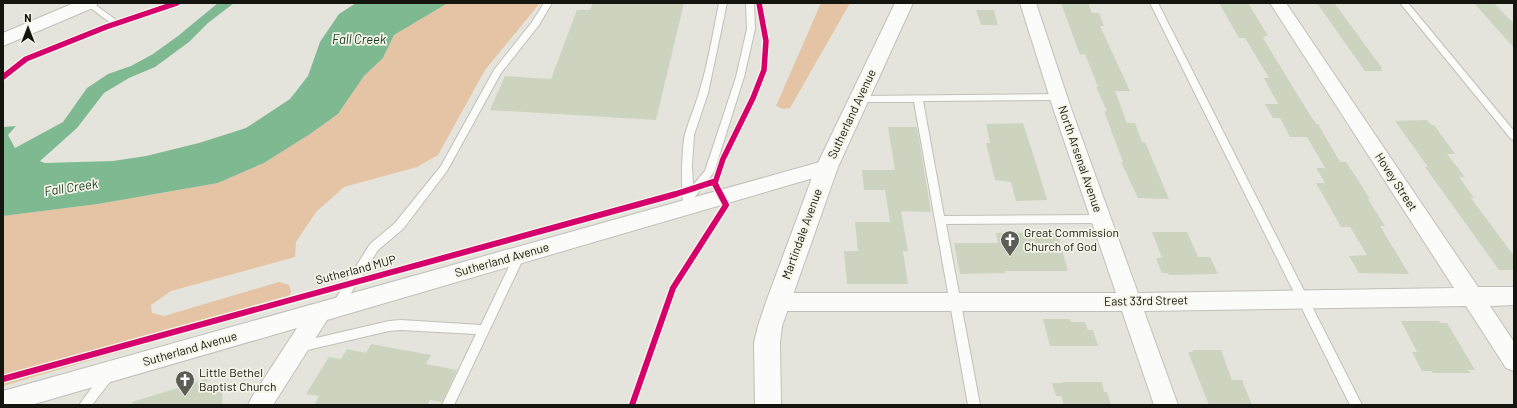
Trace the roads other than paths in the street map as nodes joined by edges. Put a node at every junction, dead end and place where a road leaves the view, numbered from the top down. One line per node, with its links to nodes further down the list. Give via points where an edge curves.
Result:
1 (89, 3): 10 (lane); 11 (main road)
2 (548, 3): 27 (lane, via 536,23 497,72 444,168 399,226 374,247)
3 (723, 3): 17 (lane, via 704,93 689,136 686,165)
4 (750, 3): 17 (lane, via 750,29 740,77 709,172)
5 (904, 3): 13 (main road, Sutherland Avenue)
6 (1028, 3): 12 (street, North Arsenal Avenue)
7 (1154, 3): 23 (lane)
8 (1278, 3): 21 (street, Hovey Street)
9 (1404, 3): 15 (lane)
10 (116, 23)
11 (3, 40)
12 (1059, 97): 14 (lane); 19 (street, North Arsenal Avenue)
13 (859, 99): 14 (lane); 16 (main road, Sutherland Avenue)
14 (918, 100): 18 (lane)
15 (1514, 137)
16 (827, 167): 17 (street, Sutherland Avenue); 24 (main road, Martindale Avenue)
17 (689, 203): 20 (street, Sutherland Avenue)
18 (940, 220): 19 (lane); 25 (lane)
19 (1102, 220): 26 (street, North Arsenal Avenue)
20 (520, 255): 27 (street, Sutherland Avenue); 28 (lane)
21 (1472, 296): 22 (street, East 33rd Street); 23 (street, East 33rd Street); 30 (street, Hovey Street)
22 (1514, 296)
23 (1303, 299): 26 (street, East 33rd Street); 39 (lane)
24 (778, 302): 25 (street, East 33rd Street); 36 (main road, Martindale Avenue, via 767,343)
25 (955, 302): 26 (street, East 33rd Street); 37 (lane)
26 (1131, 302): 38 (street, North Arsenal Avenue)
27 (328, 310): 29 (street); 31 (street, Sutherland Avenue)
28 (484, 330): 29 (lane, via 389,326); 35 (lane)
29 (297, 347): 34 (street)
30 (1514, 361)
31 (112, 371): 32 (street, Sutherland Avenue); 33 (lane)
32 (3, 402)
33 (85, 405)
34 (260, 405)
35 (448, 405)
36 (768, 405)
37 (974, 405)
38 (1166, 405)
39 (1356, 405)

